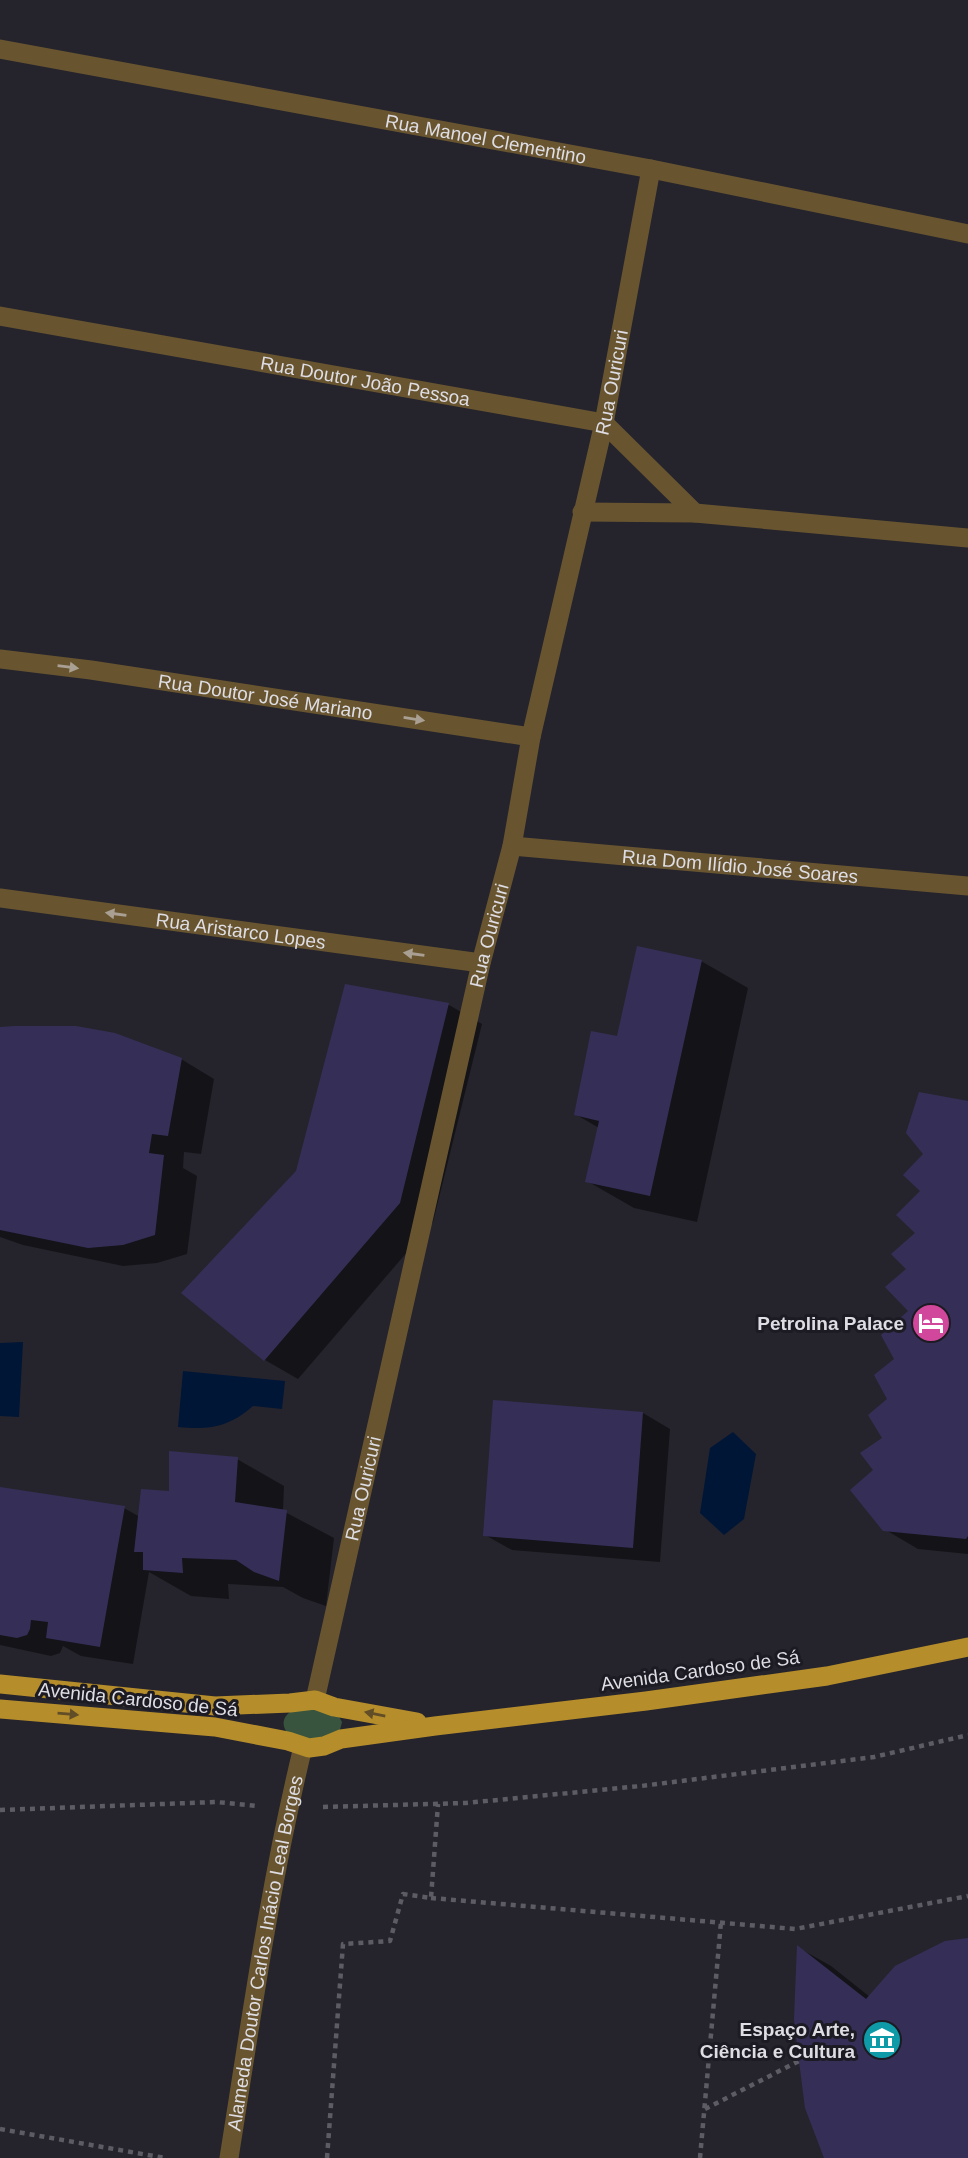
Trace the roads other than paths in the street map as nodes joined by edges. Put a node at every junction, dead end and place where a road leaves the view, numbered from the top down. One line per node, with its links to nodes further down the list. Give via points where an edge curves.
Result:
1 (0, 49): 2 (street, Rua Manoel Clementino)
2 (651, 169): 3 (street, Rua Manoel Clementino); 5 (street, Rua Ouricuri)
3 (968, 234)
4 (0, 316): 5 (street, Rua Doutor João Pessoa)
5 (604, 423): 6 (street, Rua Ouricuri); 7 (street)
6 (582, 512): 7 (street); 10 (street, Rua Ouricuri)
7 (695, 513): 8 (street)
8 (968, 538)
9 (0, 659): 10 (street, Rua Doutor José Mariano, one-way to 10)
10 (531, 737): 11 (street, Rua Ouricuri)
11 (512, 846): 12 (street, Rua Dom Ilídio José Soares); 14 (street, Rua Ouricuri)
12 (968, 886)
13 (0, 898): 14 (street, Rua Aristarco Lopes, one-way to 13)
14 (481, 964): 17 (street, Rua Ouricuri)
15 (968, 1647): 21 (highway, Avenida Cardoso de Sá, via 827,1676)
16 (0, 1684): 18 (highway, Avenida Cardoso de Sá, via 215,1706)
17 (315, 1700): 18 (highway, Avenida Cardoso de Sá); 19 (highway, Avenida Cardoso de Sá)
18 (290, 1703): 23 (highway, via 281,1709 276,1722 278,1730)
19 (334, 1707): 21 (highway, Avenida Cardoso de Sá, one-way to 19); 22 (highway, via 346,1724)
20 (0, 1709): 23 (highway, Avenida Cardoso de Sá, one-way to 23, via 215,1727)
21 (435, 1726): 22 (highway, Avenida Cardoso de Sá)
22 (341, 1739): 23 (highway, Avenida Cardoso de Sá, via 324,1746)
23 (296, 1744): 24 (street, Alameda Doutor Carlos Inácio Leal Borges)
24 (229, 2158)

